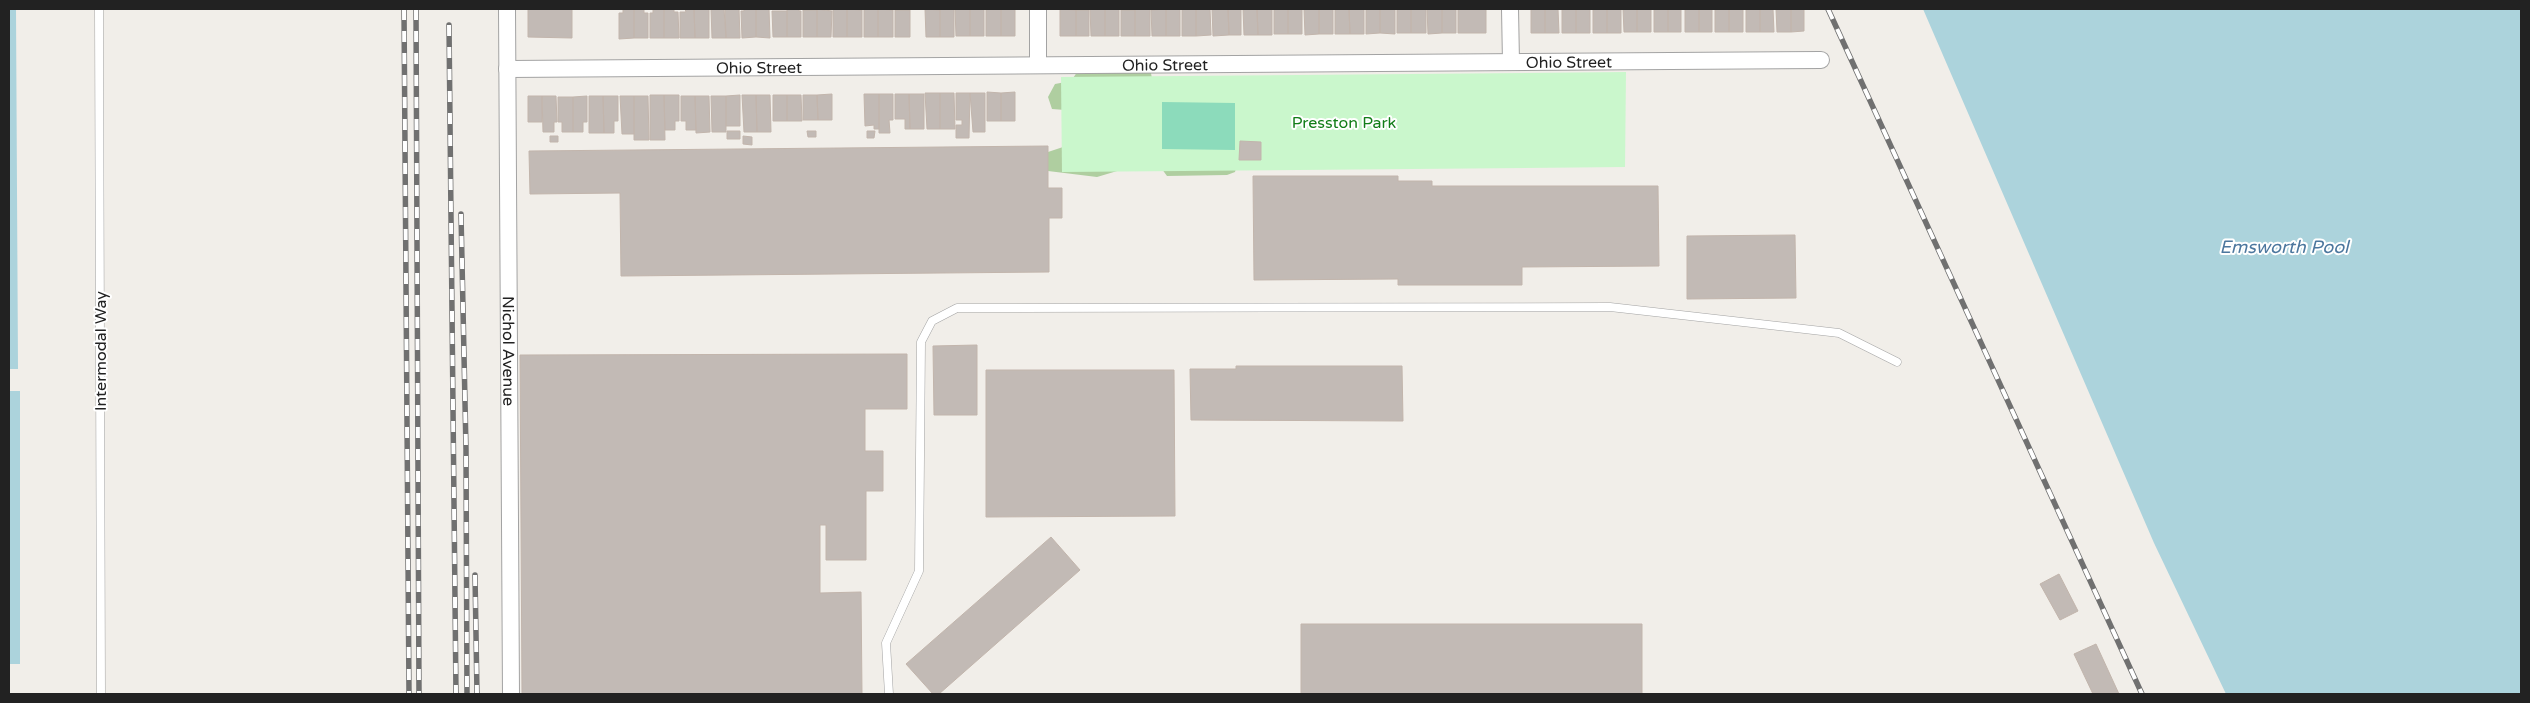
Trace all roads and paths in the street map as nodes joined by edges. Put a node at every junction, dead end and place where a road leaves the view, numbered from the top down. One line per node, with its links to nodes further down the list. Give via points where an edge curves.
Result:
1 (99, 9): 10 (lane, Intermodal Way)
2 (506, 9): 8 (street, Nichol Avenue)
3 (1038, 9): 7 (street)
4 (1510, 9): 6 (street)
5 (1822, 60): 6 (street, Ohio Street)
6 (1511, 62): 7 (street, Ohio Street)
7 (1038, 65): 8 (street, Ohio Street)
8 (507, 69): 11 (street, Nichol Avenue)
9 (1896, 362): 12 (lane, via 1839,333 1610,307 957,308 932,321 921,342 919,571 886,643)
10 (101, 694)
11 (511, 694)
12 (889, 694)

